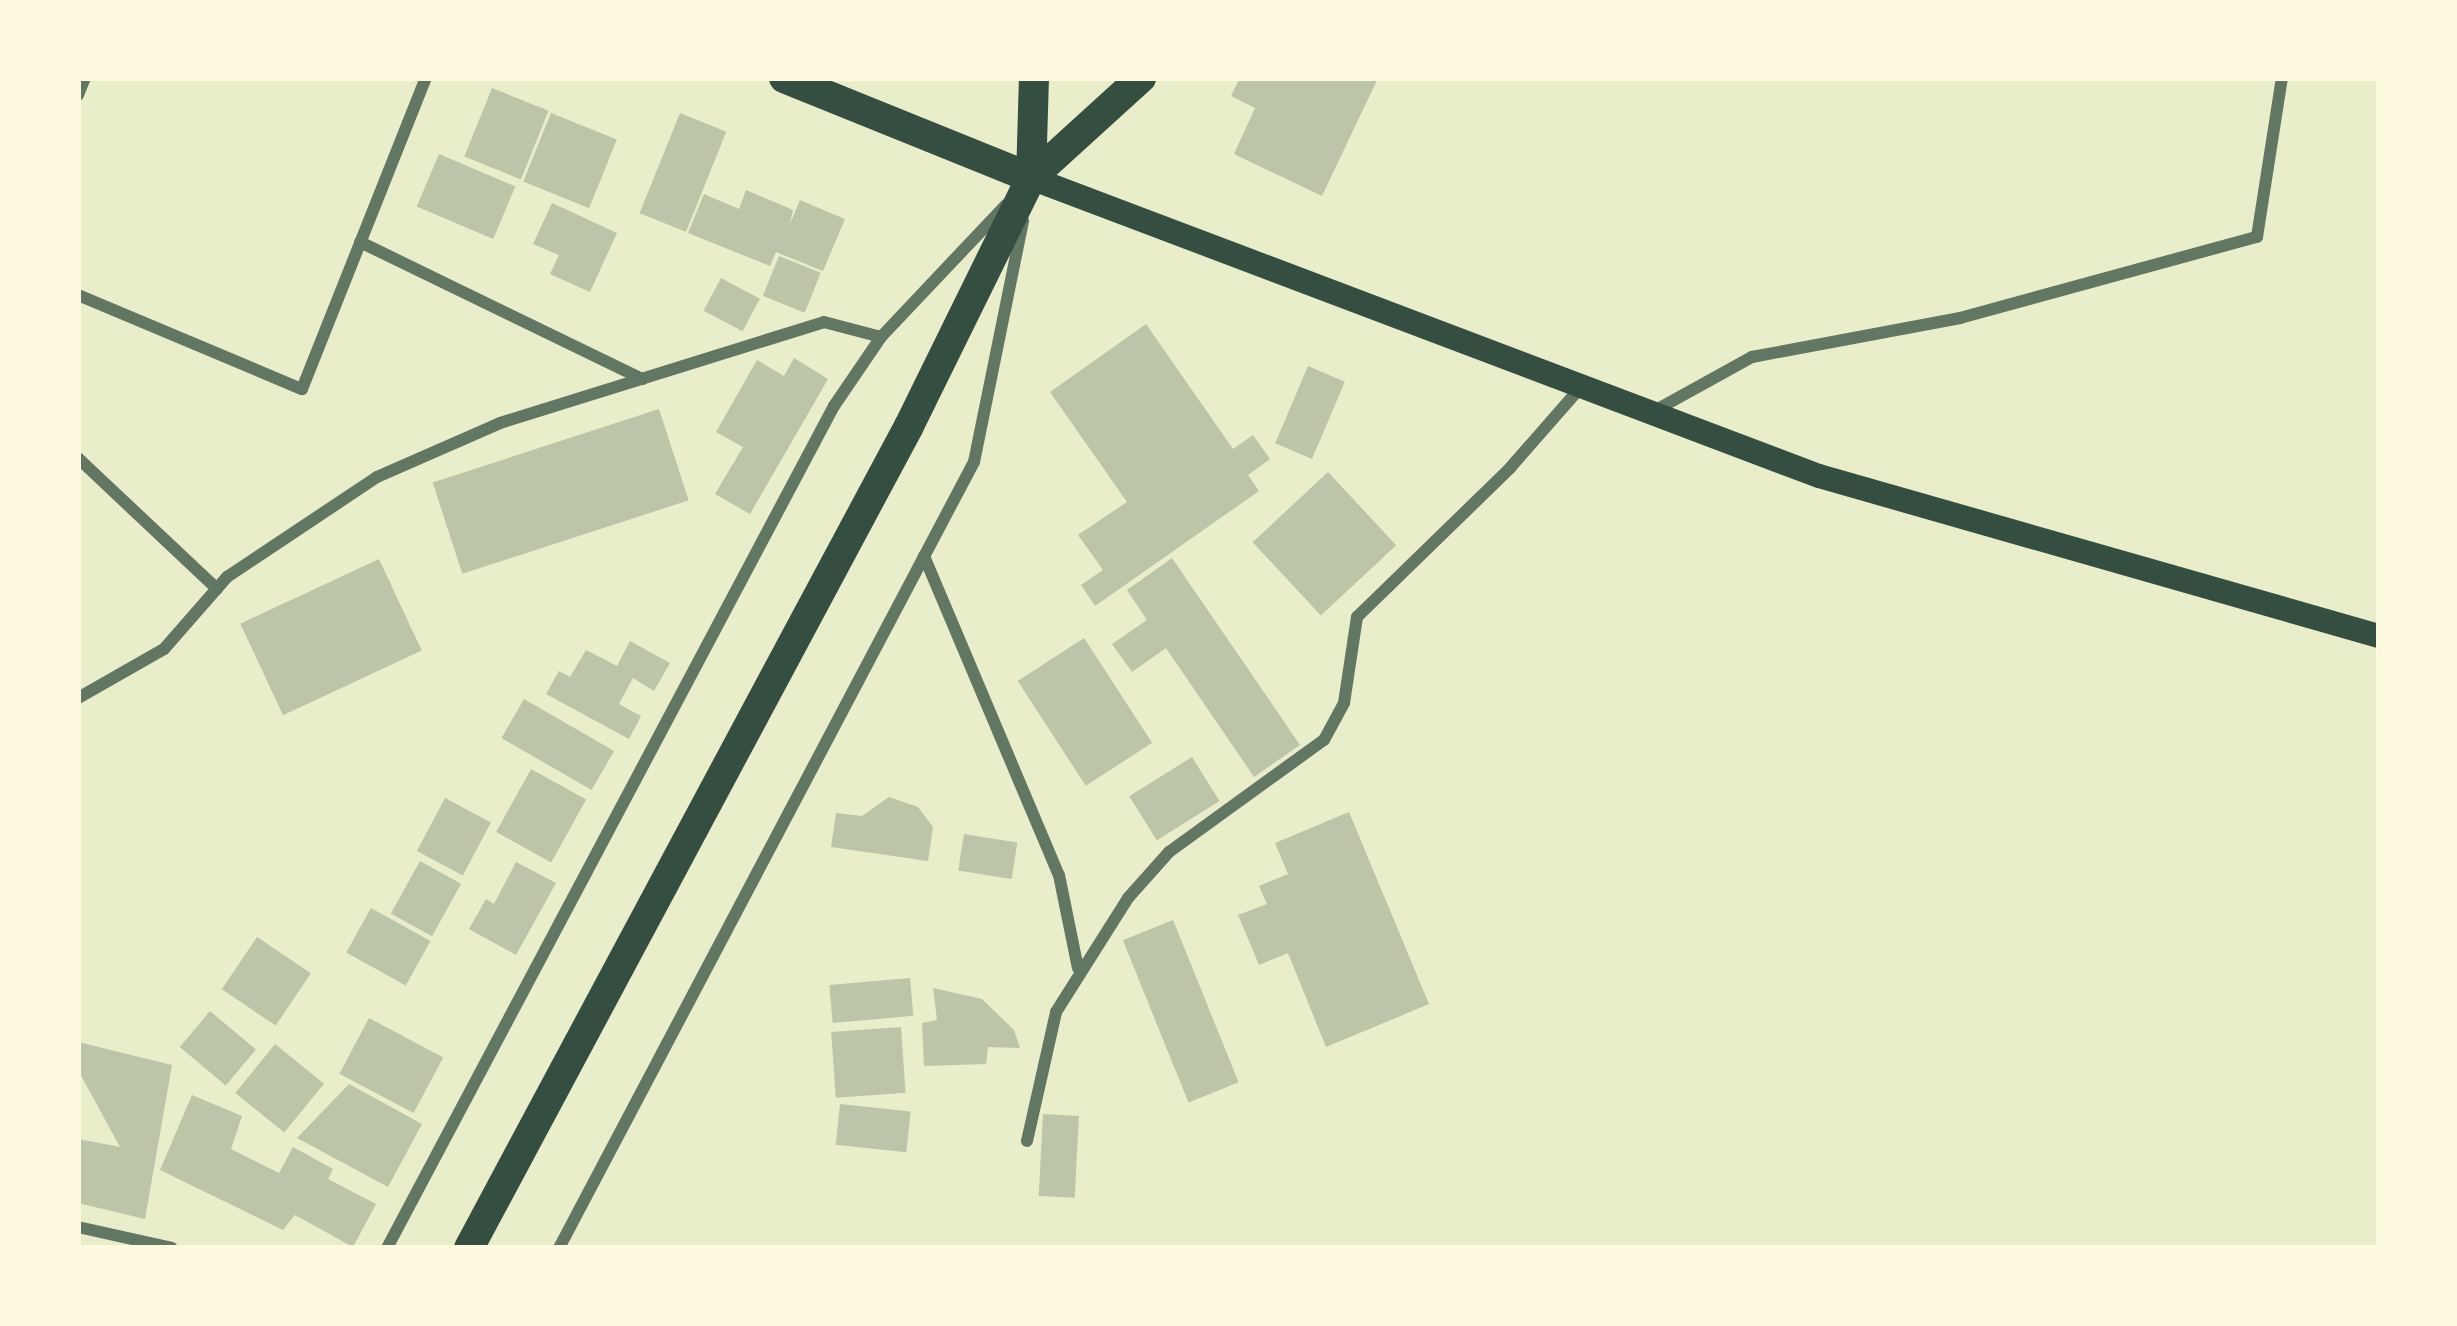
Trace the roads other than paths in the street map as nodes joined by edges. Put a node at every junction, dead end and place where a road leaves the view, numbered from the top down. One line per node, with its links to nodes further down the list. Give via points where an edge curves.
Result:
1 (85, 78): 7 (street)
2 (426, 78): 9 (street)
3 (784, 78): 8 (main road)
4 (1034, 78): 8 (main road)
5 (1141, 78): 8 (main road)
6 (2282, 78): 14 (street, via 2257,237 1960,318 1752,357)
7 (78, 95)
8 (1031, 178): 11 (street); 13 (main road); 16 (street, via 974,462); 25 (main road, via 909,426)
9 (360, 242): 10 (street, via 302,389); 12 (street)
10 (78, 295)
11 (881, 338): 12 (street, via 824,322); 24 (street, via 834,406)
12 (642, 379): 17 (street, via 500,423 377,477)
13 (1582, 386): 14 (main road); 20 (street, via 1357,617 1344,703 1324,740 1169,852)
14 (1652, 412): 18 (main road, via 1819,476)
15 (78, 458): 17 (street)
16 (925, 556): 20 (street, via 1059,875); 26 (street)
17 (217, 589): 19 (street, via 164,649)
18 (2379, 636)
19 (78, 698)
20 (1078, 968): 21 (street, via 1056,1012)
21 (1027, 1141)
22 (78, 1227): 23 (street)
23 (172, 1248)
24 (387, 1248)
25 (469, 1248)
26 (559, 1248)

